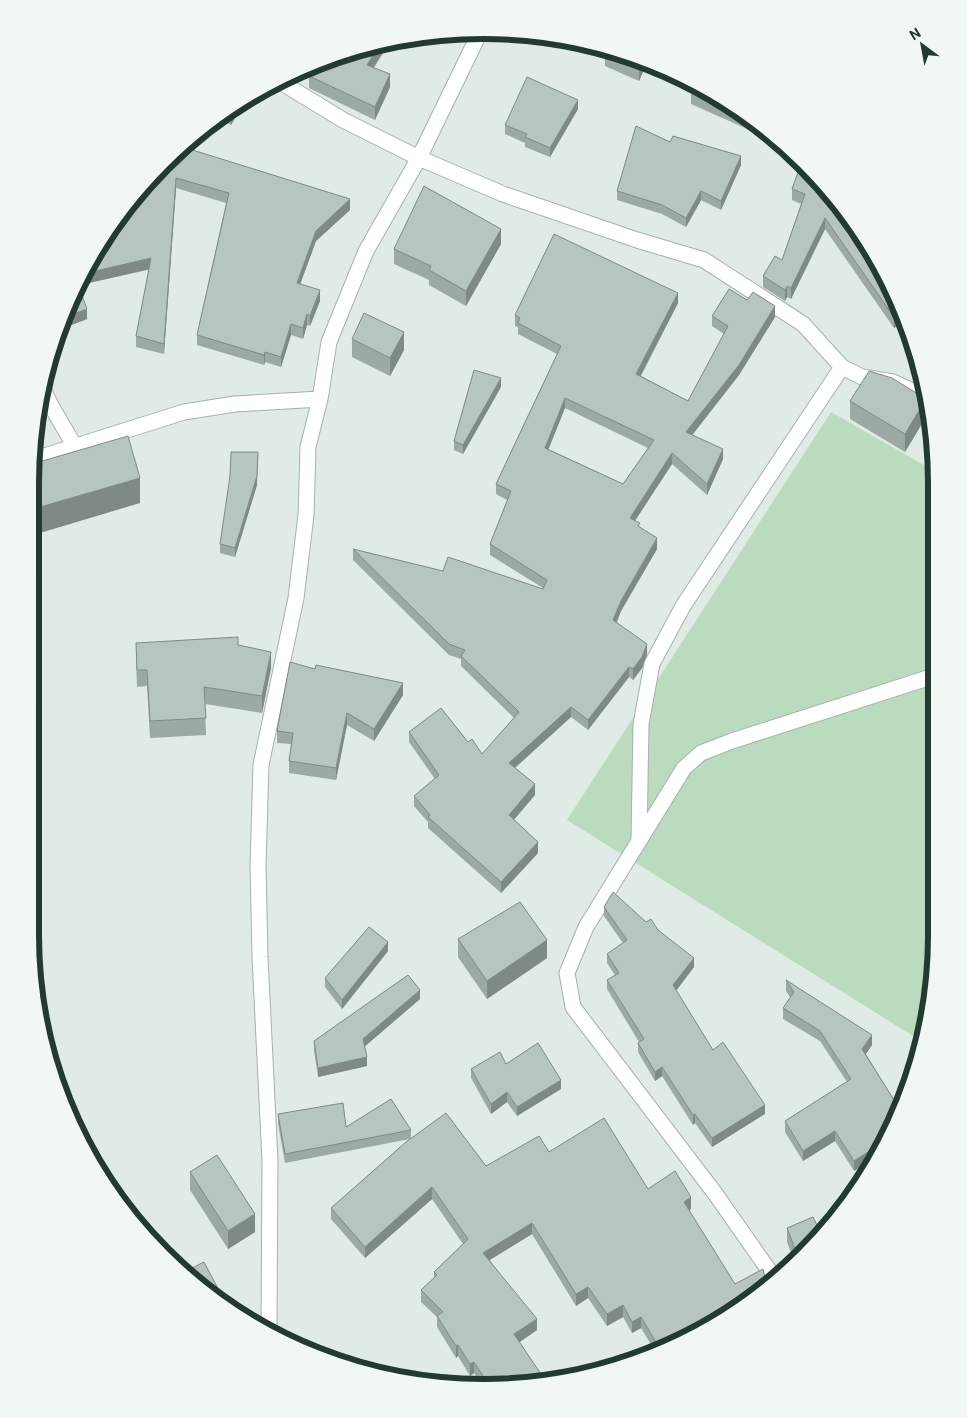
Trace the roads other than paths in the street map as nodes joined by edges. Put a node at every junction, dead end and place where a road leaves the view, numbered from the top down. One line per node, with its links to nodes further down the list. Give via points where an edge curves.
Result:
1 (476, 39): 3 (street)
2 (286, 85): 3 (street, via 343,120)
3 (419, 158): 4 (street, via 521,200 704,260 803,324); 7 (street, via 362,260 329,342)
4 (842, 367): 5 (street, via 862,377 893,382); 11 (street, via 683,606 652,664 641,724)
5 (919, 394)
6 (47, 398): 8 (street)
7 (320, 399): 8 (street, via 235,404 184,412); 13 (street, via 308,447 306,515 296,598 261,765 258,883 270,1161)
8 (75, 448): 9 (street)
9 (40, 458)
10 (928, 678): 11 (street, via 701,753 684,768)
11 (638, 841): 12 (street, via 586,927 567,974 573,1007 714,1192)
12 (770, 1274)
13 (269, 1324)

